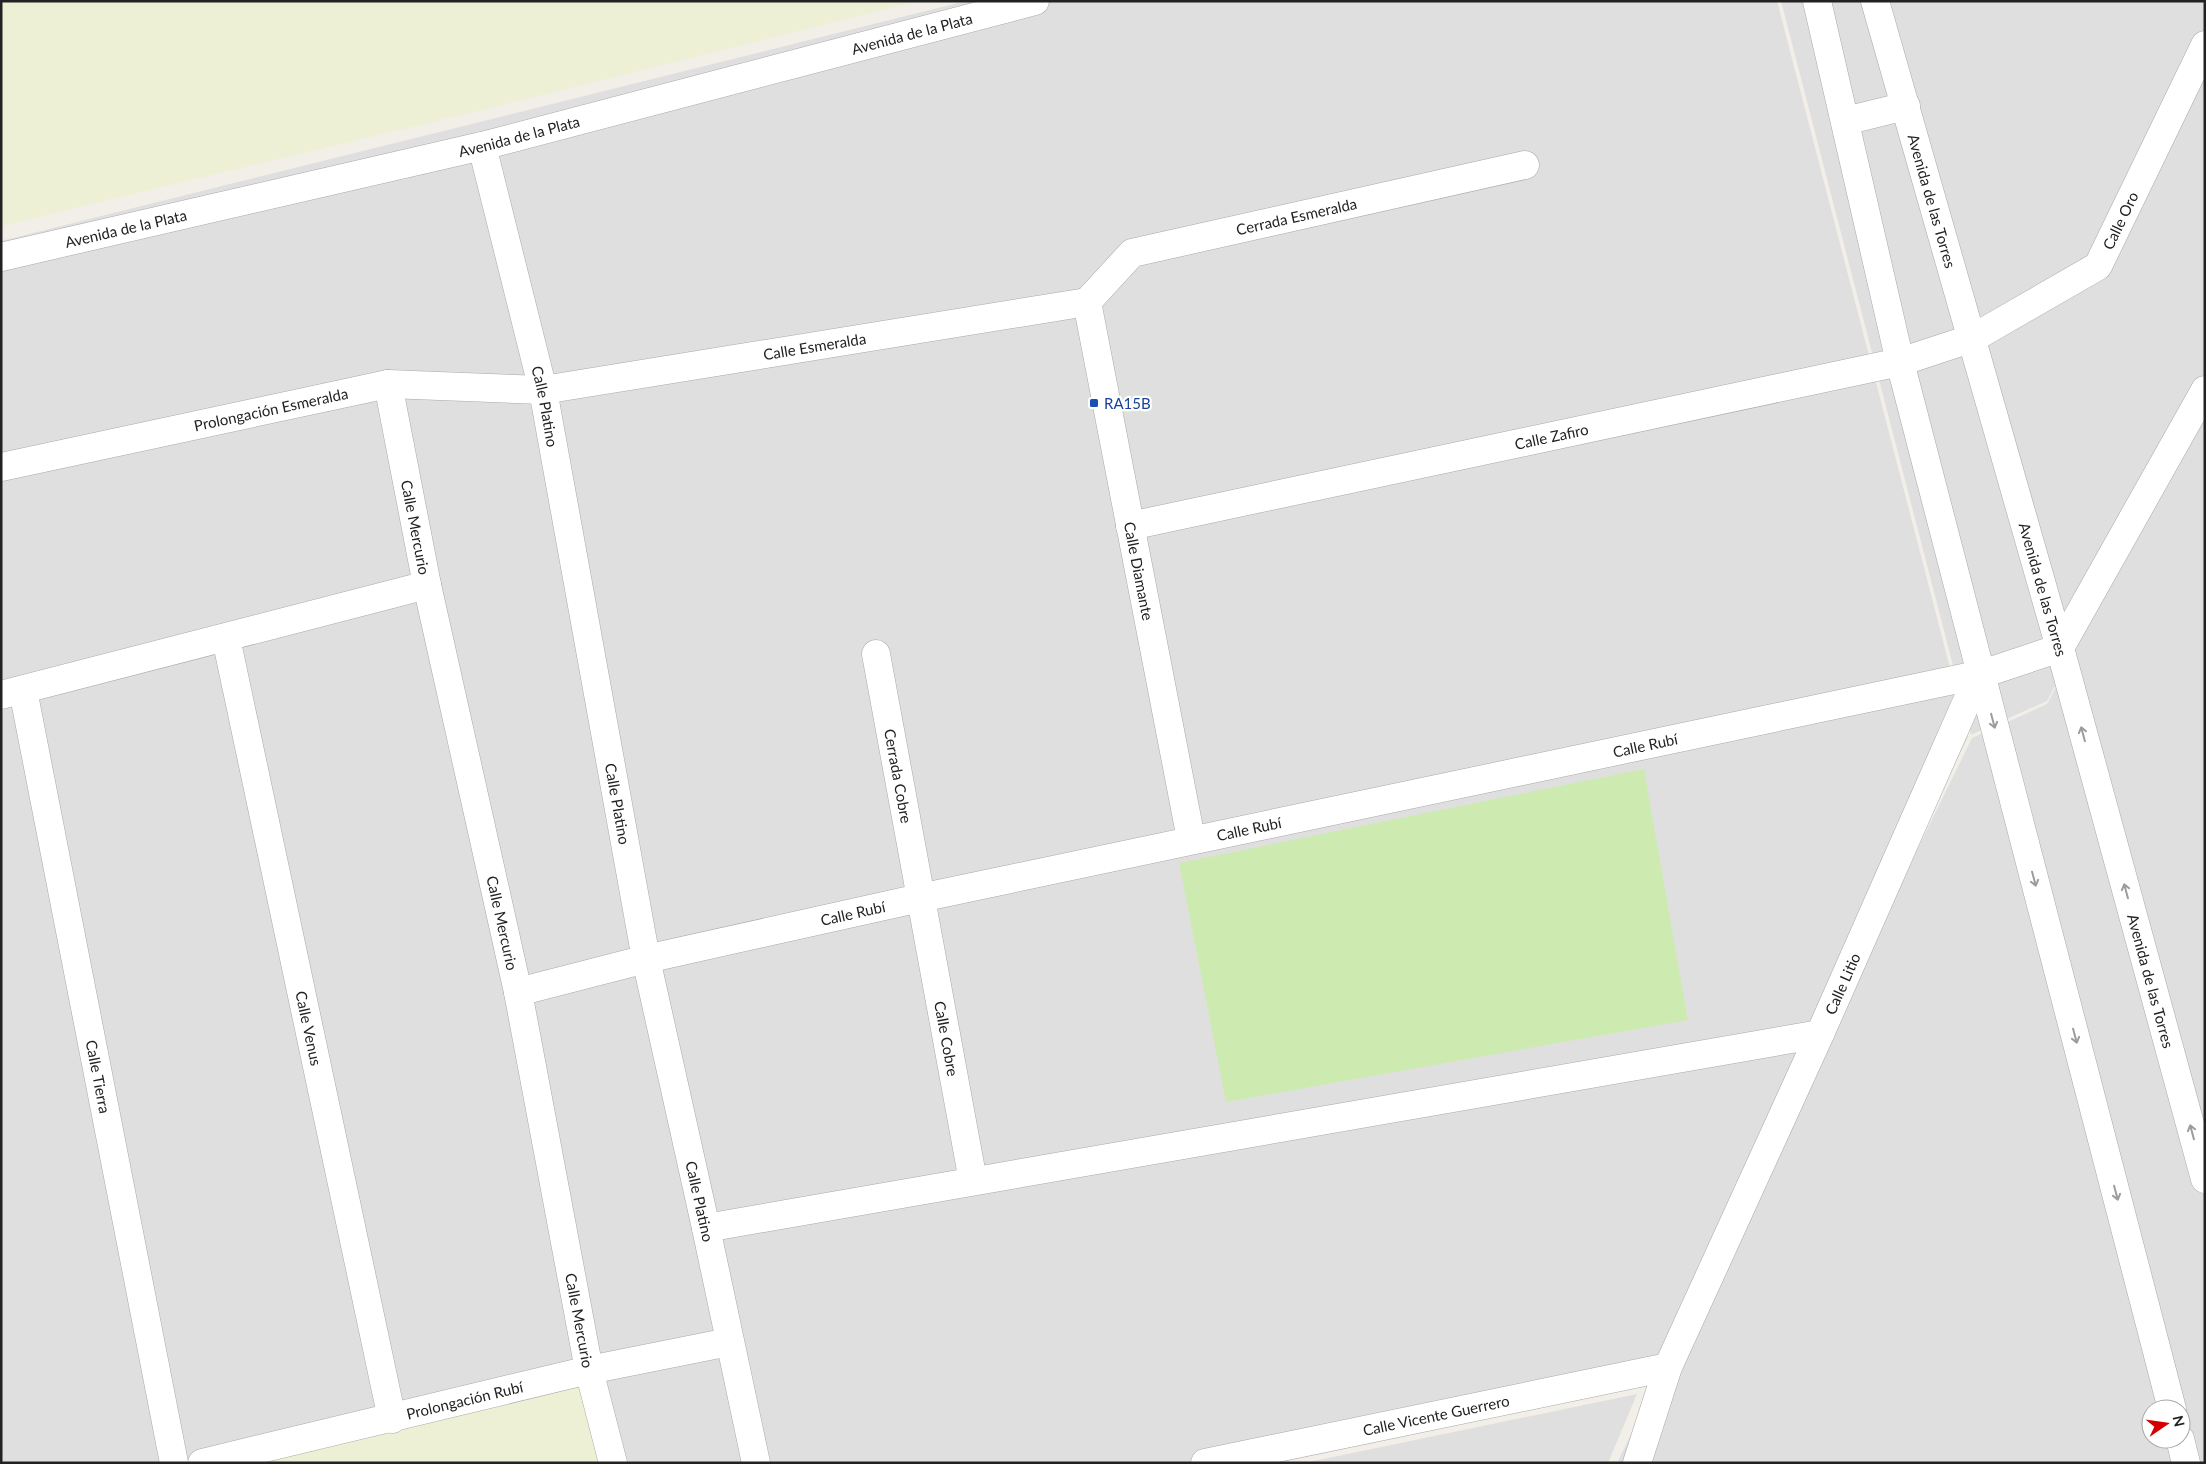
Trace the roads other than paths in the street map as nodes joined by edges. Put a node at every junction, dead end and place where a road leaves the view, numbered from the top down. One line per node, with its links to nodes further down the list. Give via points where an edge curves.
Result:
1 (1034, 1): 7 (street, Avenida de la Plata)
2 (1817, 1): 6 (street)
3 (1875, 1): 5 (street, Avenida de las Torres)
4 (2205, 45): 11 (street, Calle Oro, via 2098,266)
5 (1906, 106): 6 (street); 11 (street, Avenida de las Torres)
6 (1845, 121): 12 (street)
7 (482, 146): 9 (street, Avenida de la Plata); 14 (street, Calle Platino)
8 (1525, 165): 10 (street, Cerrada Esmeralda, via 1132,253)
9 (1, 257)
10 (1087, 302): 14 (street, Calle Esmeralda); 17 (street, Calle Diamante)
11 (1973, 338): 12 (street, Calle Zafiro); 20 (street, Avenida de las Torres)
12 (1900, 362): 17 (street, Calle Zafiro); 22 (street)
13 (388, 384): 14 (street, Prolongación Esmeralda); 16 (street, Prolongación Esmeralda); 18 (street, Calle Mercurio)
14 (543, 390): 26 (street, Calle Platino)
15 (2205, 390): 20 (street)
16 (1, 467)
17 (1130, 526): 24 (street, Calle Diamante)
18 (427, 585): 19 (street); 27 (street, Calle Mercurio)
19 (226, 638): 23 (street); 36 (street, Calle Venus)
20 (2060, 648): 22 (street); 29 (street, Avenida de las Torres, one-way to 20)
21 (876, 654): 25 (street, Cerrada Cobre)
22 (1982, 674): 24 (street, Calle Rubí); 28 (street, Calle Litio, via 1967,701); 35 (street, one-way to 35)
23 (12, 693): 38 (street, Calle Tierra)
24 (1191, 839): 25 (street, Calle Rubí)
25 (920, 898): 26 (street, Calle Rubí); 30 (street, Calle Cobre)
26 (646, 959): 27 (street, Calle Rubí); 31 (street, Calle Platino)
27 (518, 992): 34 (street, Calle Mercurio)
28 (1820, 1034): 30 (street); 33 (street, Calle Litio)
29 (2205, 1180)
30 (973, 1181): 31 (street)
31 (706, 1228): 32 (street, Calle Platino)
32 (729, 1342): 34 (street, Prolongación Rubí); 41 (street, Calle Platino)
33 (1668, 1367): 42 (street, Calle Vicente Guerrero); 43 (street, Calle Litio)
34 (589, 1370): 36 (street, Prolongación Rubí); 40 (street, Calle Mercurio)
35 (2169, 1399)
36 (392, 1419): 39 (street, Prolongación Rubí)
37 (2182, 1449): 44 (street)
38 (174, 1463)
39 (202, 1463)
40 (613, 1463)
41 (756, 1463)
42 (1205, 1463)
43 (1637, 1463)
44 (2186, 1463)

